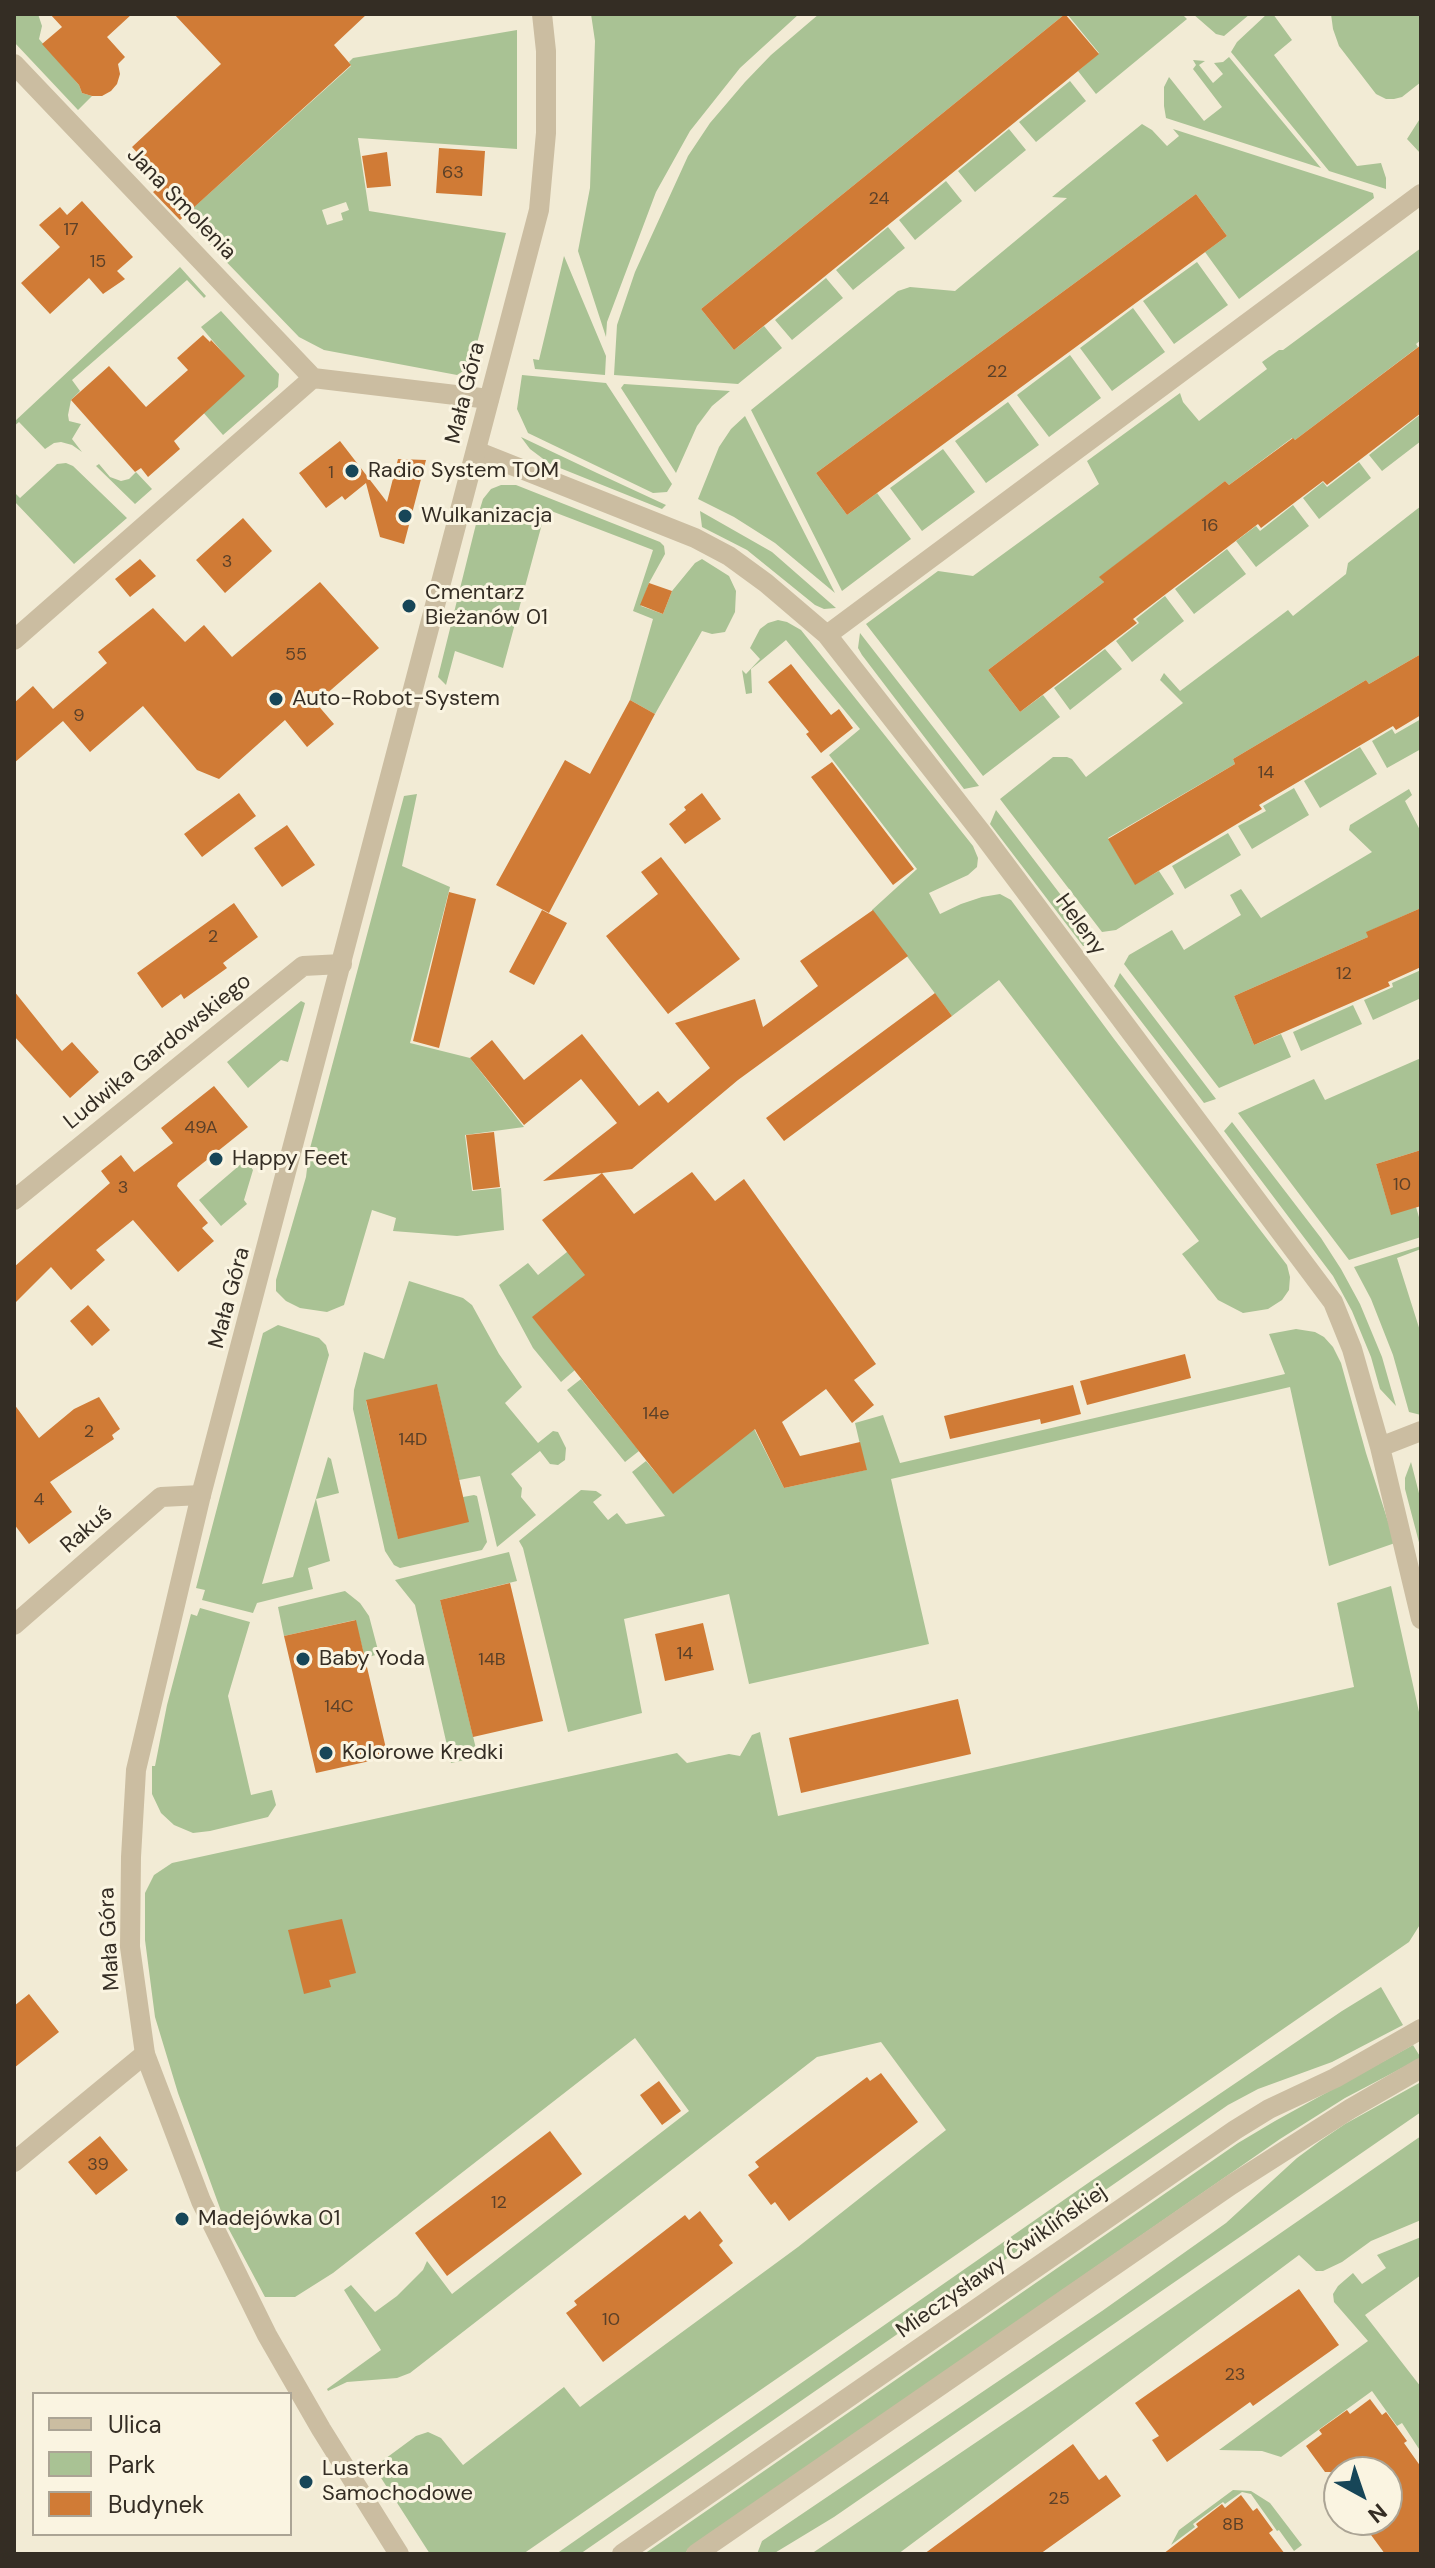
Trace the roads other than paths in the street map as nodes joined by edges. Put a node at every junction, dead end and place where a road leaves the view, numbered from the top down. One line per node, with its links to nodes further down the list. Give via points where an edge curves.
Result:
1 (542, 14): 5 (street, Mała Góra, via 546,133 539,210)
2 (14, 64): 4 (street, Jana Smolenia)
3 (1421, 194): 7 (street)
4 (313, 378): 5 (street); 8 (street)
5 (489, 399): 6 (street, Mała Góra)
6 (476, 451): 7 (street, Heleny, via 729,556); 9 (street, Mała Góra)
7 (827, 635): 12 (street, Heleny, via 1333,1302)
8 (14, 640)
9 (342, 964): 10 (street, Ludwika Gardowskiego, via 303,966); 13 (street, Mała Góra)
10 (14, 1200)
11 (1421, 1431): 12 (street)
12 (1380, 1447): 14 (street, Heleny)
13 (201, 1495): 15 (street, Rakuś, via 161,1497); 17 (street, Mała Góra, via 136,1770 130,1947)
14 (1421, 1619)
15 (14, 1625)
16 (1421, 2029): 21 (street, Mieczysławy Ćwiklińskiej, via 1235,2130)
17 (145, 2054): 19 (street); 20 (street, Mała Góra, via 201,2201 267,2335)
18 (1421, 2068): 22 (street, via 1231,2185)
19 (14, 2162)
20 (399, 2554)
21 (622, 2554)
22 (696, 2554)

